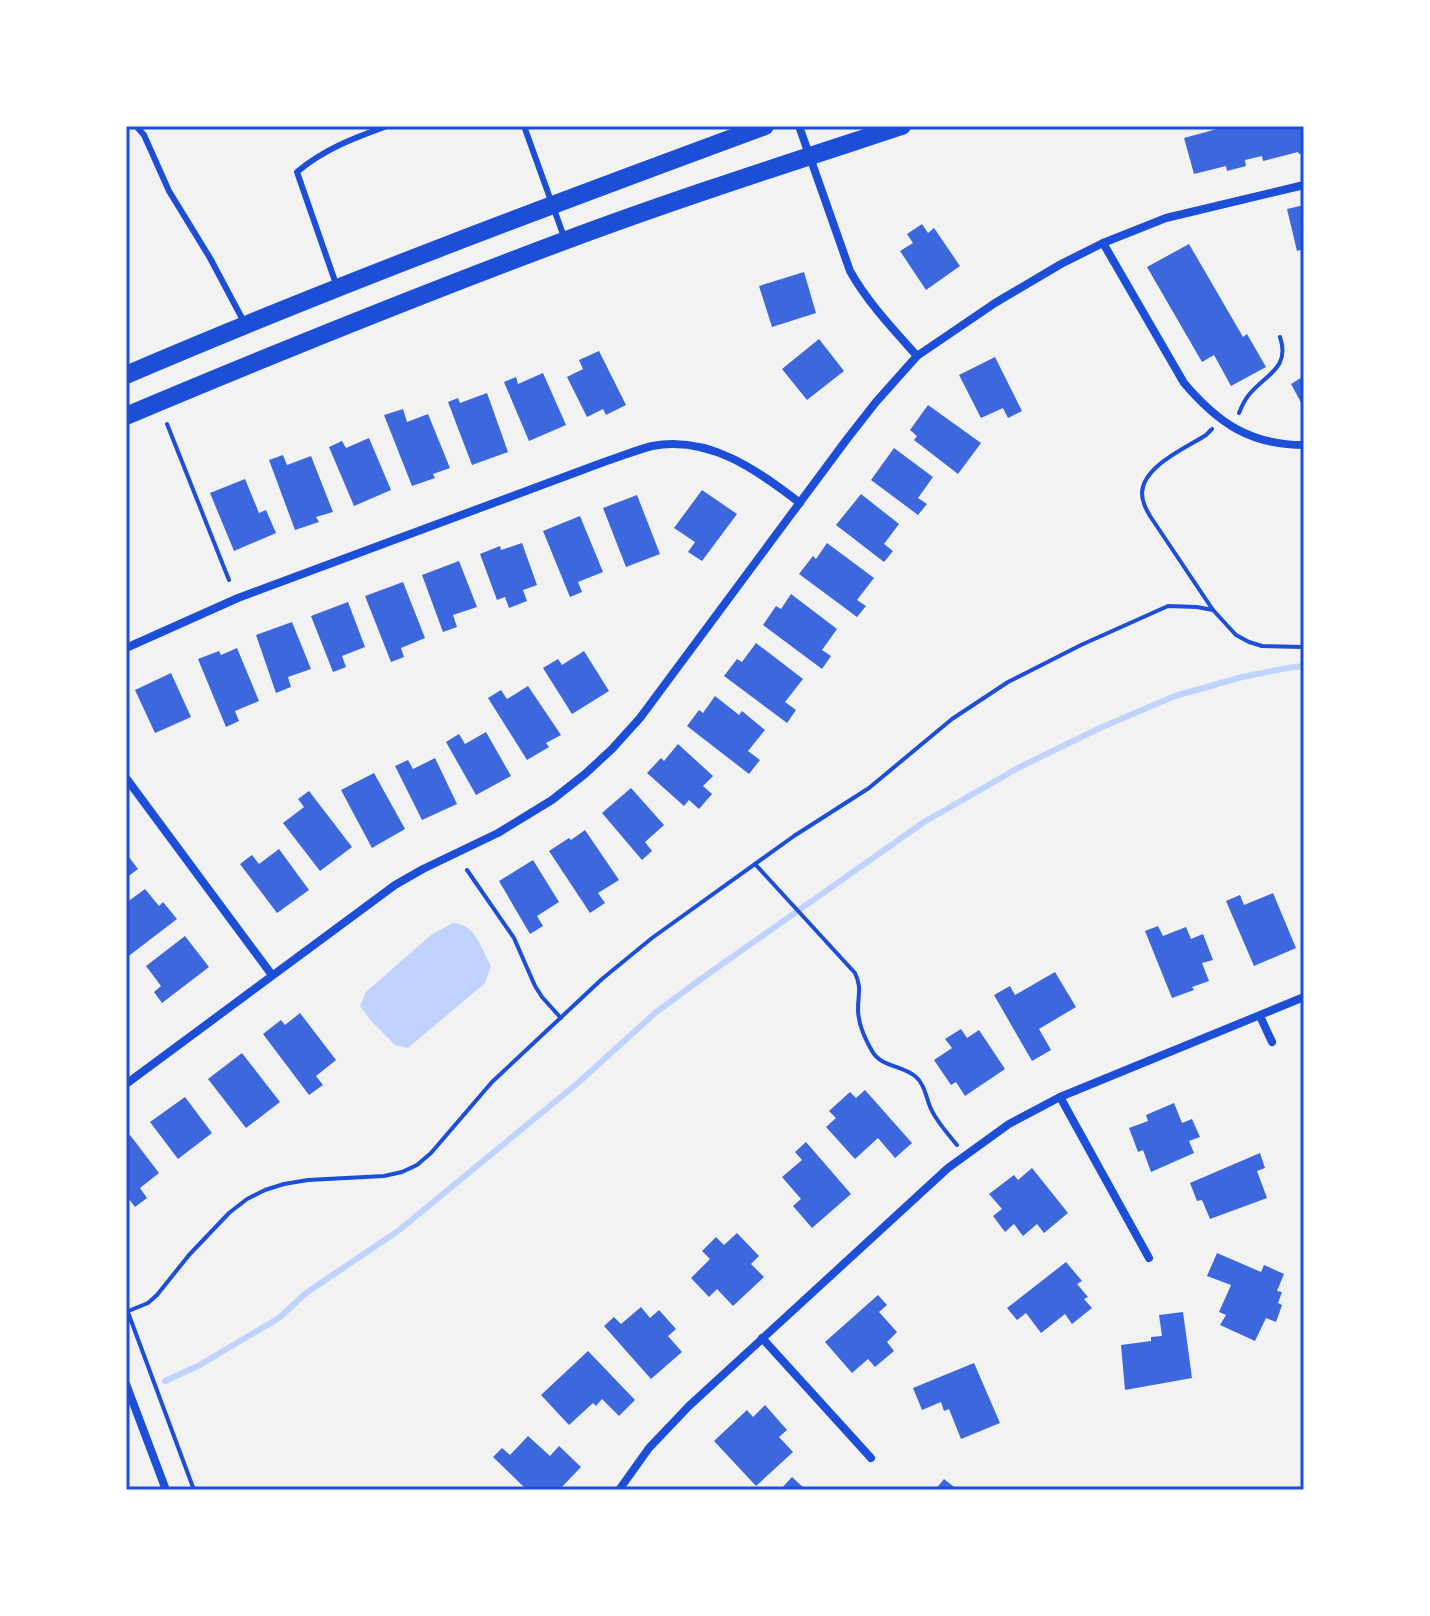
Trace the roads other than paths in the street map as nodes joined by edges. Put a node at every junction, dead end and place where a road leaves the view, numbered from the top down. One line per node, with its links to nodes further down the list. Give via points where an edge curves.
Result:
1 (136, 126): 13 (lane)
2 (387, 126): 12 (lane, via 341,143 297,172)
3 (524, 126): 9 (lane)
4 (765, 126): 9 (main road)
5 (799, 126): 7 (street)
6 (902, 126): 7 (main road)
7 (810, 156): 10 (main road); 14 (street, via 850,271)
8 (1304, 185): 11 (street, via 1166,218)
9 (553, 204): 10 (lane); 12 (main road)
10 (566, 240): 16 (main road)
11 (1103, 243): 14 (street, via 995,303); 17 (street, via 1200,403 1259,439)
12 (337, 288): 13 (main road)
13 (246, 325): 15 (main road)
14 (917, 356): 18 (street)
15 (126, 375)
16 (126, 416)
17 (1304, 445)
18 (800, 503): 19 (street, via 727,455 690,445 652,446 238,598); 21 (street, via 640,718 585,774 527,817 395,885)
19 (126, 648)
20 (126, 778): 21 (street)
21 (272, 975): 25 (street)
22 (1304, 997): 23 (street)
23 (1260, 1016): 24 (street); 26 (street)
24 (1272, 1042)
25 (126, 1084)
26 (1060, 1097): 27 (street); 28 (street, via 1009,1124 948,1168)
27 (1149, 1258)
28 (762, 1338): 30 (street); 32 (street, via 668,1427)
29 (126, 1384): 31 (street)
30 (871, 1458)
31 (166, 1490)
32 (619, 1490)

